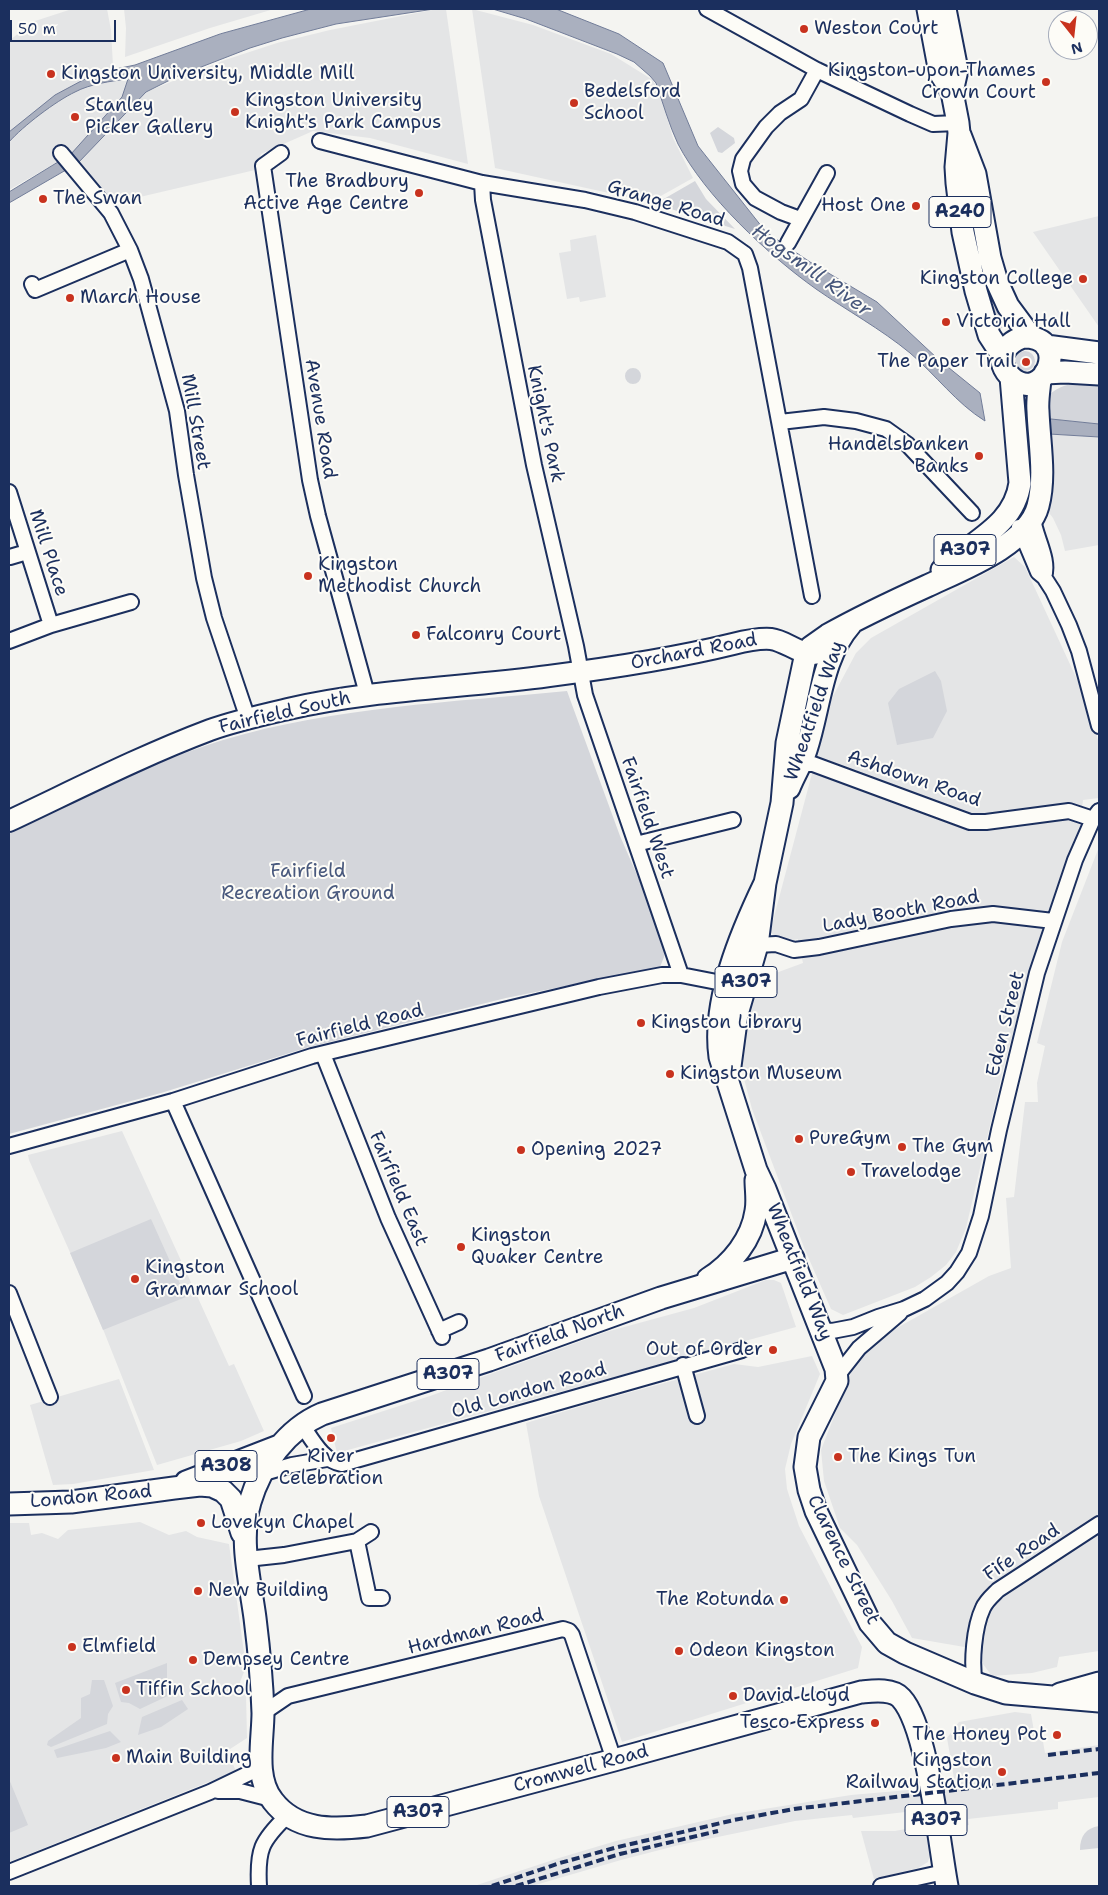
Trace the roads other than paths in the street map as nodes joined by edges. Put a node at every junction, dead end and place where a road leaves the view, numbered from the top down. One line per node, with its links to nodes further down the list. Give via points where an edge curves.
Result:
1 (707, 9): 4 (street)
2 (928, 9): 5 (main road, A240, via 940,73)
3 (945, 9): 5 (main road, A240, via 958,70)
4 (817, 70): 6 (street, via 933,124); 12 (street, via 801,99 766,127 743,159 740,171 743,184 755,198)
5 (952, 92): 6 (main road, A240)
6 (958, 128): 16 (main road, A240, via 975,174 997,282 1008,306); 18 (main road, A240, via 956,167 961,222 989,335)
7 (320, 141): 11 (street, Grange Road)
8 (281, 153): 38 (street, Avenue Road, via 263,166 306,458 318,516)
9 (66, 159): 14 (street, Mill Street, via 111,213)
10 (827, 173): 12 (street)
11 (482, 183): 22 (street, Grange Road, via 635,212 728,242 745,254); 37 (street, Knight's Park, via 513,363)
12 (800, 219): 13 (street)
13 (788, 243)
14 (130, 250): 15 (street, via 35,290); 39 (street, Mill Street, via 177,411 204,578 214,618)
15 (32, 284)
16 (1039, 341): 17 (main road); 18 (main road, via 1023,337 1008,346); 20 (main road, via 1050,362)
17 (1099, 353)
18 (1002, 355): 21 (main road, via 1002,365)
19 (1099, 374): 20 (main road, via 1065,372)
20 (1043, 376): 21 (main road, via 1028,384); 26 (main road, via 1037,408 1041,490 1038,507)
21 (1011, 377): 24 (main road, Wheatfield Way / A307, via 1020,483)
22 (780, 422): 25 (street, via 824,417 886,429 907,444); 30 (street, Grange Road)
23 (9, 492): 27 (street, Mill Place)
24 (1013, 506): 26 (street); 29 (main road, Wheatfield Way / A307, via 1007,517 950,562)
25 (972, 513)
26 (1027, 526): 29 (main road, Wheatfield Way / A307, via 997,551); 40 (street, via 1035,531 1047,569 1044,577 1072,634)
27 (27, 552): 28 (street); 33 (street, Mill Place)
28 (10, 557)
29 (926, 586): 32 (main road, Wheatfield Way / A307)
30 (812, 596)
31 (131, 602): 33 (street, Mill Place)
32 (852, 622): 35 (main road, Wheatfield Way / A307); 36 (main road, Wheatfield Way / A307, via 817,642)
33 (50, 625): 34 (street, Mill Place)
34 (9, 640)
35 (836, 643): 36 (street, via 816,655); 41 (main road, Wheatfield Way / A307)
36 (806, 653): 37 (street, Orchard Road, via 787,643 760,639 691,655); 41 (main road, Wheatfield Way / A307, via 786,743)
37 (580, 672): 38 (street, Fairfield South); 45 (street, Fairfield West)
38 (367, 694): 39 (street, Fairfield South, via 288,708)
39 (248, 719): 43 (street, Fairfield South, via 211,729)
40 (1099, 726)
41 (800, 764): 42 (street, Ashdown Road, via 970,822 1069,811); 46 (main road, Wheatfield Way / A307, via 782,803)
42 (1096, 815): 47 (street, Eden Street, via 1075,860)
43 (9, 820)
44 (733, 820): 45 (street)
45 (636, 844): 49 (street, Fairfield West)
46 (764, 883): 48 (main road, Wheatfield Way / A307); 50 (main road, Wheatfield Way / A307, via 745,925)
47 (1053, 921): 48 (street, Lady Booth Road, via 992,914 951,919 825,946 794,950 776,944); 56 (street, Eden Street, via 1037,973 981,1216)
48 (757, 945): 52 (main road, Wheatfield Way / A307, via 738,1014)
49 (681, 975): 50 (street, Fairfield Road); 51 (street, Fairfield Road, via 662,975 599,986)
50 (727, 984): 52 (main road, Wheatfield Way / A307, via 718,1045)
51 (322, 1054): 53 (street, Fairfield Road); 61 (street, Fairfield East, via 388,1218 440,1334)
52 (729, 1081): 55 (main road, Wheatfield Way / A307)
53 (173, 1101): 54 (street, Fairfield Road); 66 (street)
54 (9, 1146)
55 (756, 1170): 57 (main road, Wheatfield Way / A307); 58 (main road, Wheatfield Way / A307, via 757,1209 751,1230 730,1262)
56 (969, 1253): 60 (street, Clarence Street, via 947,1283)
57 (793, 1258): 58 (main road, Fairfield North / A307); 62 (main road, Wheatfield Way / A307)
58 (693, 1288): 69 (main road, Fairfield North / A307, via 489,1360 322,1414)
59 (9, 1293): 67 (street)
60 (904, 1309): 62 (street, Clarence Street, via 853,1327); 65 (street, Clarence Street, via 859,1348)
61 (459, 1322)
62 (822, 1330): 65 (main road, Wheatfield Way / A307)
63 (742, 1350): 64 (street, Old London Road)
64 (683, 1366): 68 (street); 71 (street, Old London Road, via 389,1452 342,1464)
65 (837, 1376): 80 (main road, Clarence Street, via 809,1437 804,1467 809,1490 831,1543 870,1624 887,1643)
66 (304, 1396)
67 (50, 1397)
68 (697, 1416)
69 (302, 1425): 70 (main road, Fairfield North / A307); 71 (street)
70 (279, 1446): 72 (main road, A307); 73 (main road, A308)
71 (327, 1459): 72 (street, Old London Road)
72 (264, 1473): 78 (main road, A307, via 250,1502)
73 (174, 1488): 74 (main road, London Road / A308, via 71,1502); 78 (main road, A308, via 200,1485 223,1491 233,1502)
74 (9, 1504)
75 (1099, 1524): 80 (street, Fife Road, via 998,1590 987,1602 979,1620 972,1664)
76 (371, 1532): 77 (street)
77 (357, 1541): 78 (street, via 284,1555); 79 (street, via 369,1598)
78 (246, 1549): 84 (main road, A307, via 260,1654)
79 (382, 1598)
80 (975, 1683): 82 (main road, Clarence Street, via 1006,1693)
81 (1099, 1683): 82 (main road)
82 (1052, 1697): 83 (main road, Clarence Street)
83 (1099, 1701)
84 (263, 1713): 85 (street, Hardman Road, via 288,1696 564,1629 572,1635); 86 (main road, A307)
85 (614, 1760): 89 (main road, Cromwell Road / A307, via 366,1826 325,1828 305,1825); 91 (main road, Cromwell Road / A307, via 851,1695 889,1692 900,1697 911,1714 926,1767)
86 (262, 1766): 87 (street); 88 (main road, A307)
87 (210, 1792): 88 (street, via 240,1791); 90 (street)
88 (271, 1800): 89 (main road, A307)
89 (287, 1816): 92 (street, via 261,1847)
90 (9, 1872)
91 (945, 1879): 93 (street)
92 (259, 1886)
93 (881, 1886)

